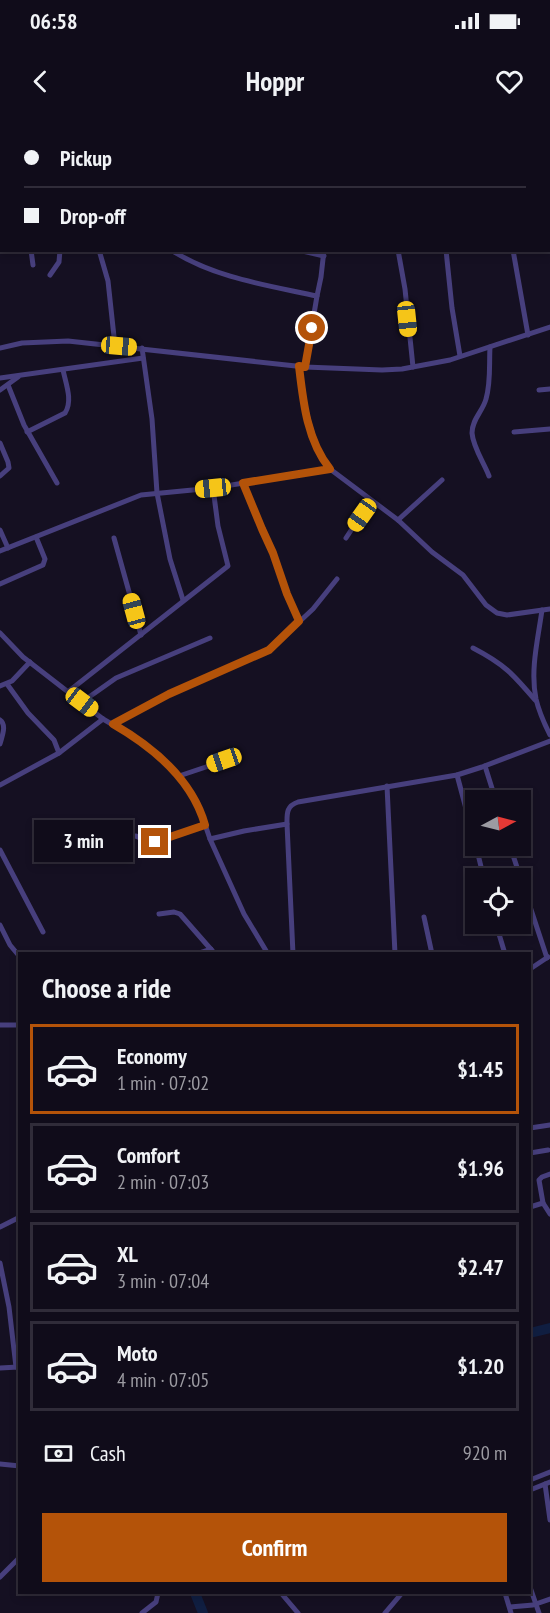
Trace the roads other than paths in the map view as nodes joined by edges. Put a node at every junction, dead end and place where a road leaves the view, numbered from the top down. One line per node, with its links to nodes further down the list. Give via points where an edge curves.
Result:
1 (31, 252): 9 (street)
2 (60, 252): 10 (street, via 60,262)
3 (100, 252): 14 (street, via 108,282)
4 (174, 252): 11 (street, via 211,271)
5 (398, 252): 21 (street)
6 (446, 252): 18 (street)
7 (513, 252): 13 (street)
8 (324, 253): 11 (street)
9 (33, 265)
10 (50, 275)
11 (316, 296): 20 (street)
12 (550, 327): 13 (street)
13 (528, 335): 15 (street)
14 (115, 346): 16 (street, via 50,341); 17 (street)
15 (490, 347): 18 (street); 35 (street, via 488,392 472,431)
16 (0, 348)
17 (142, 348): 19 (street); 20 (street)
18 (460, 356): 21 (street)
19 (143, 358): 22 (street); 40 (street)
20 (302, 367): 21 (street); 33 (street, via 310,426 320,456)
21 (413, 367)
22 (63, 370): 23 (street); 30 (street, via 68,410)
23 (20, 376): 24 (street); 25 (street)
24 (0, 378)
25 (8, 385): 27 (street); 30 (street)
26 (550, 388): 28 (street)
27 (0, 390)
28 (538, 390)
29 (550, 429): 31 (street)
30 (27, 432): 37 (street)
31 (514, 432)
32 (0, 443): 34 (street, via 9,465 8,471)
33 (330, 469): 38 (street); 41 (street)
34 (0, 476)
35 (489, 476)
36 (442, 480): 42 (street)
37 (57, 483)
38 (243, 483): 39 (street); 54 (street)
39 (213, 488): 40 (street); 51 (street, via 228,566)
40 (157, 493): 44 (street, via 135,497); 51 (street)
41 (371, 500): 42 (street); 46 (street)
42 (398, 520): 53 (street, via 463,575 497,614)
43 (0, 530): 47 (street)
44 (36, 537): 47 (street); 50 (street, via 45,559 43,565)
45 (114, 538): 56 (street)
46 (346, 538)
47 (8, 548): 48 (street)
48 (0, 551)
49 (337, 579): 54 (street)
50 (0, 584)
51 (183, 600): 56 (street)
52 (550, 609): 53 (street)
53 (542, 610): 63 (street, via 534,664)
54 (299, 621): 67 (street, via 269,650 169,694)
55 (0, 633): 59 (street)
56 (141, 635): 62 (street)
57 (210, 638): 64 (street, via 116,678)
58 (473, 648): 63 (street, via 509,670)
59 (30, 662): 60 (street); 62 (street)
60 (7, 684): 61 (street); 71 (street, via 54,740)
61 (0, 686)
62 (69, 691): 64 (street)
63 (536, 701): 68 (street)
64 (82, 702): 65 (street)
65 (103, 719): 67 (street); 71 (street)
66 (0, 720): 70 (street, via 4,726)
67 (113, 724): 75 (street, via 144,743)
68 (550, 735)
69 (550, 741): 73 (street)
70 (0, 744)
71 (59, 753): 76 (street)
72 (224, 760): 75 (street)
73 (485, 766): 74 (street); 78 (street)
74 (457, 775): 77 (street); 79 (street)
75 (179, 776): 81 (street, via 198,804)
76 (0, 785)
77 (387, 786): 80 (street, via 294,803 289,807); 94 (street)
78 (493, 790)
79 (465, 805)
80 (287, 824): 82 (street); 93 (street)
81 (205, 825): 82 (street); 83 (street, via 153,843 136,836)
82 (210, 839): 92 (street, via 244,914)
83 (91, 845)
84 (0, 850): 89 (street)
85 (514, 856): 98 (street)
86 (159, 914): 91 (street, via 180,914)
87 (424, 917): 95 (street)
88 (0, 925): 97 (street)
89 (42, 932)
90 (499, 934): 96 (street)
91 (213, 951)
92 (267, 952)
93 (293, 952)
94 (395, 952)
95 (432, 952)
96 (504, 952)
97 (18, 955)
98 (549, 957): 99 (street)
99 (531, 968)
100 (0, 1025): 101 (street)
101 (18, 1025)
102 (550, 1125): 103 (street)
103 (531, 1128)
104 (548, 1150): 105 (street)
105 (531, 1153)
106 (550, 1174): 107 (street, via 538,1182)
107 (543, 1203): 108 (street); 109 (street)
108 (531, 1207)
109 (550, 1214)
110 (18, 1218): 111 (street)
111 (0, 1227)
112 (0, 1263): 113 (street)
113 (18, 1367): 114 (street)
114 (0, 1368)
115 (0, 1464): 116 (street)
116 (18, 1466)
117 (550, 1472): 118 (street)
118 (531, 1480)
119 (547, 1483): 120 (street); 121 (street)
120 (531, 1490)
121 (550, 1520)
122 (18, 1559): 123 (street)
123 (0, 1577)
124 (531, 1589): 130 (street)
125 (158, 1594): 132 (street, via 156,1602)
126 (282, 1594): 133 (street)
127 (506, 1594): 131 (street)
128 (397, 1596): 134 (street)
129 (550, 1599): 130 (street)
130 (537, 1604): 131 (street); 135 (street)
131 (510, 1610)
132 (142, 1613)
133 (298, 1613)
134 (385, 1613)
135 (539, 1613)

